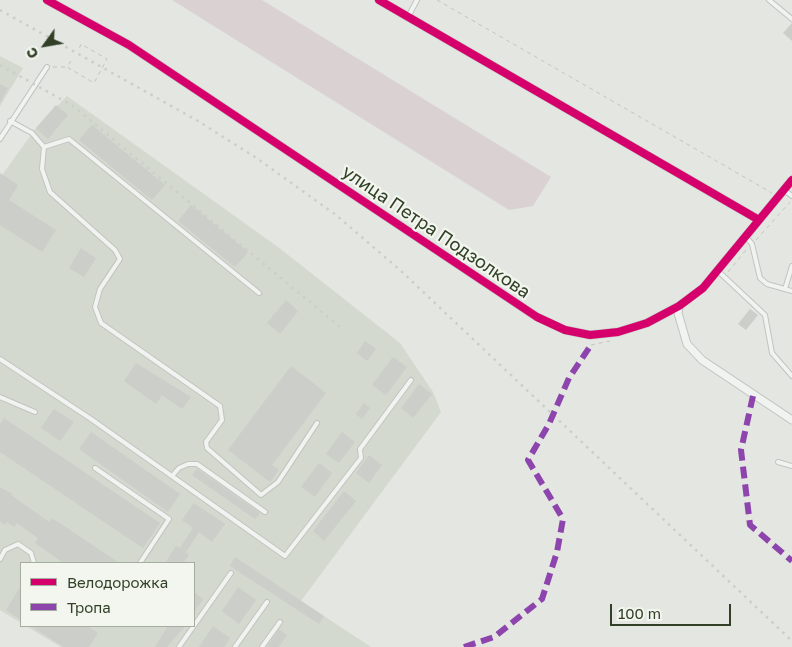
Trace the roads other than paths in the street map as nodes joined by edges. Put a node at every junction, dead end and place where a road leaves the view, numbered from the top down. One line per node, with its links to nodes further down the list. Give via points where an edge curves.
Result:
1 (48, 0): 21 (street, улица Петра Подзолкова, via 129,45 537,317 565,330 602,335 647,323)
2 (379, 0): 5 (street)
3 (417, 0): 5 (lane)
4 (770, 0): 6 (lane)
5 (408, 17): 14 (street)
6 (792, 18)
7 (47, 68): 8 (lane)
8 (10, 121): 9 (lane); 10 (lane, via 32,133)
9 (0, 139)
10 (44, 147): 20 (lane, via 69,139); 28 (lane, via 42,168 50,192 115,250 120,259 100,289 95,307 101,323 220,406 222,420 206,442 207,448 261,495 278,482)
11 (792, 180): 12 (street, улица Петра Подзолкова)
12 (784, 190): 13 (lane); 14 (street, улица Петра Подзолкова)
13 (792, 196)
14 (759, 220): 15 (street, улица Петра Подзолкова)
15 (746, 237): 17 (street, улица Петра Подзолкова); 18 (lane, via 752,244 760,278 767,284)
16 (792, 266): 18 (lane)
17 (718, 271): 21 (street, улица Петра Подзолкова, via 704,288); 23 (lane, via 765,315 772,353)
18 (785, 289): 19 (lane)
19 (792, 291)
20 (259, 293)
21 (679, 306): 27 (street, via 687,344 702,360)
22 (0, 359): 32 (lane)
23 (792, 376)
24 (411, 380): 32 (lane, via 360,449 361,458 285,556)
25 (0, 397): 26 (lane)
26 (35, 412)
27 (792, 420)
28 (317, 423)
29 (778, 462): 30 (lane)
30 (792, 466)
31 (95, 468): 36 (lane, via 169,519)
32 (172, 476): 33 (lane, via 179,468 197,464)
33 (265, 512)
34 (0, 559): 35 (lane, via 5,550 18,544 31,553)
35 (34, 562)
36 (141, 562)
37 (231, 573): 40 (lane)
38 (267, 602): 43 (lane)
39 (280, 622): 44 (lane)
40 (195, 624)
41 (193, 627): 42 (lane)
42 (179, 647)
43 (235, 647)
44 (262, 647)

